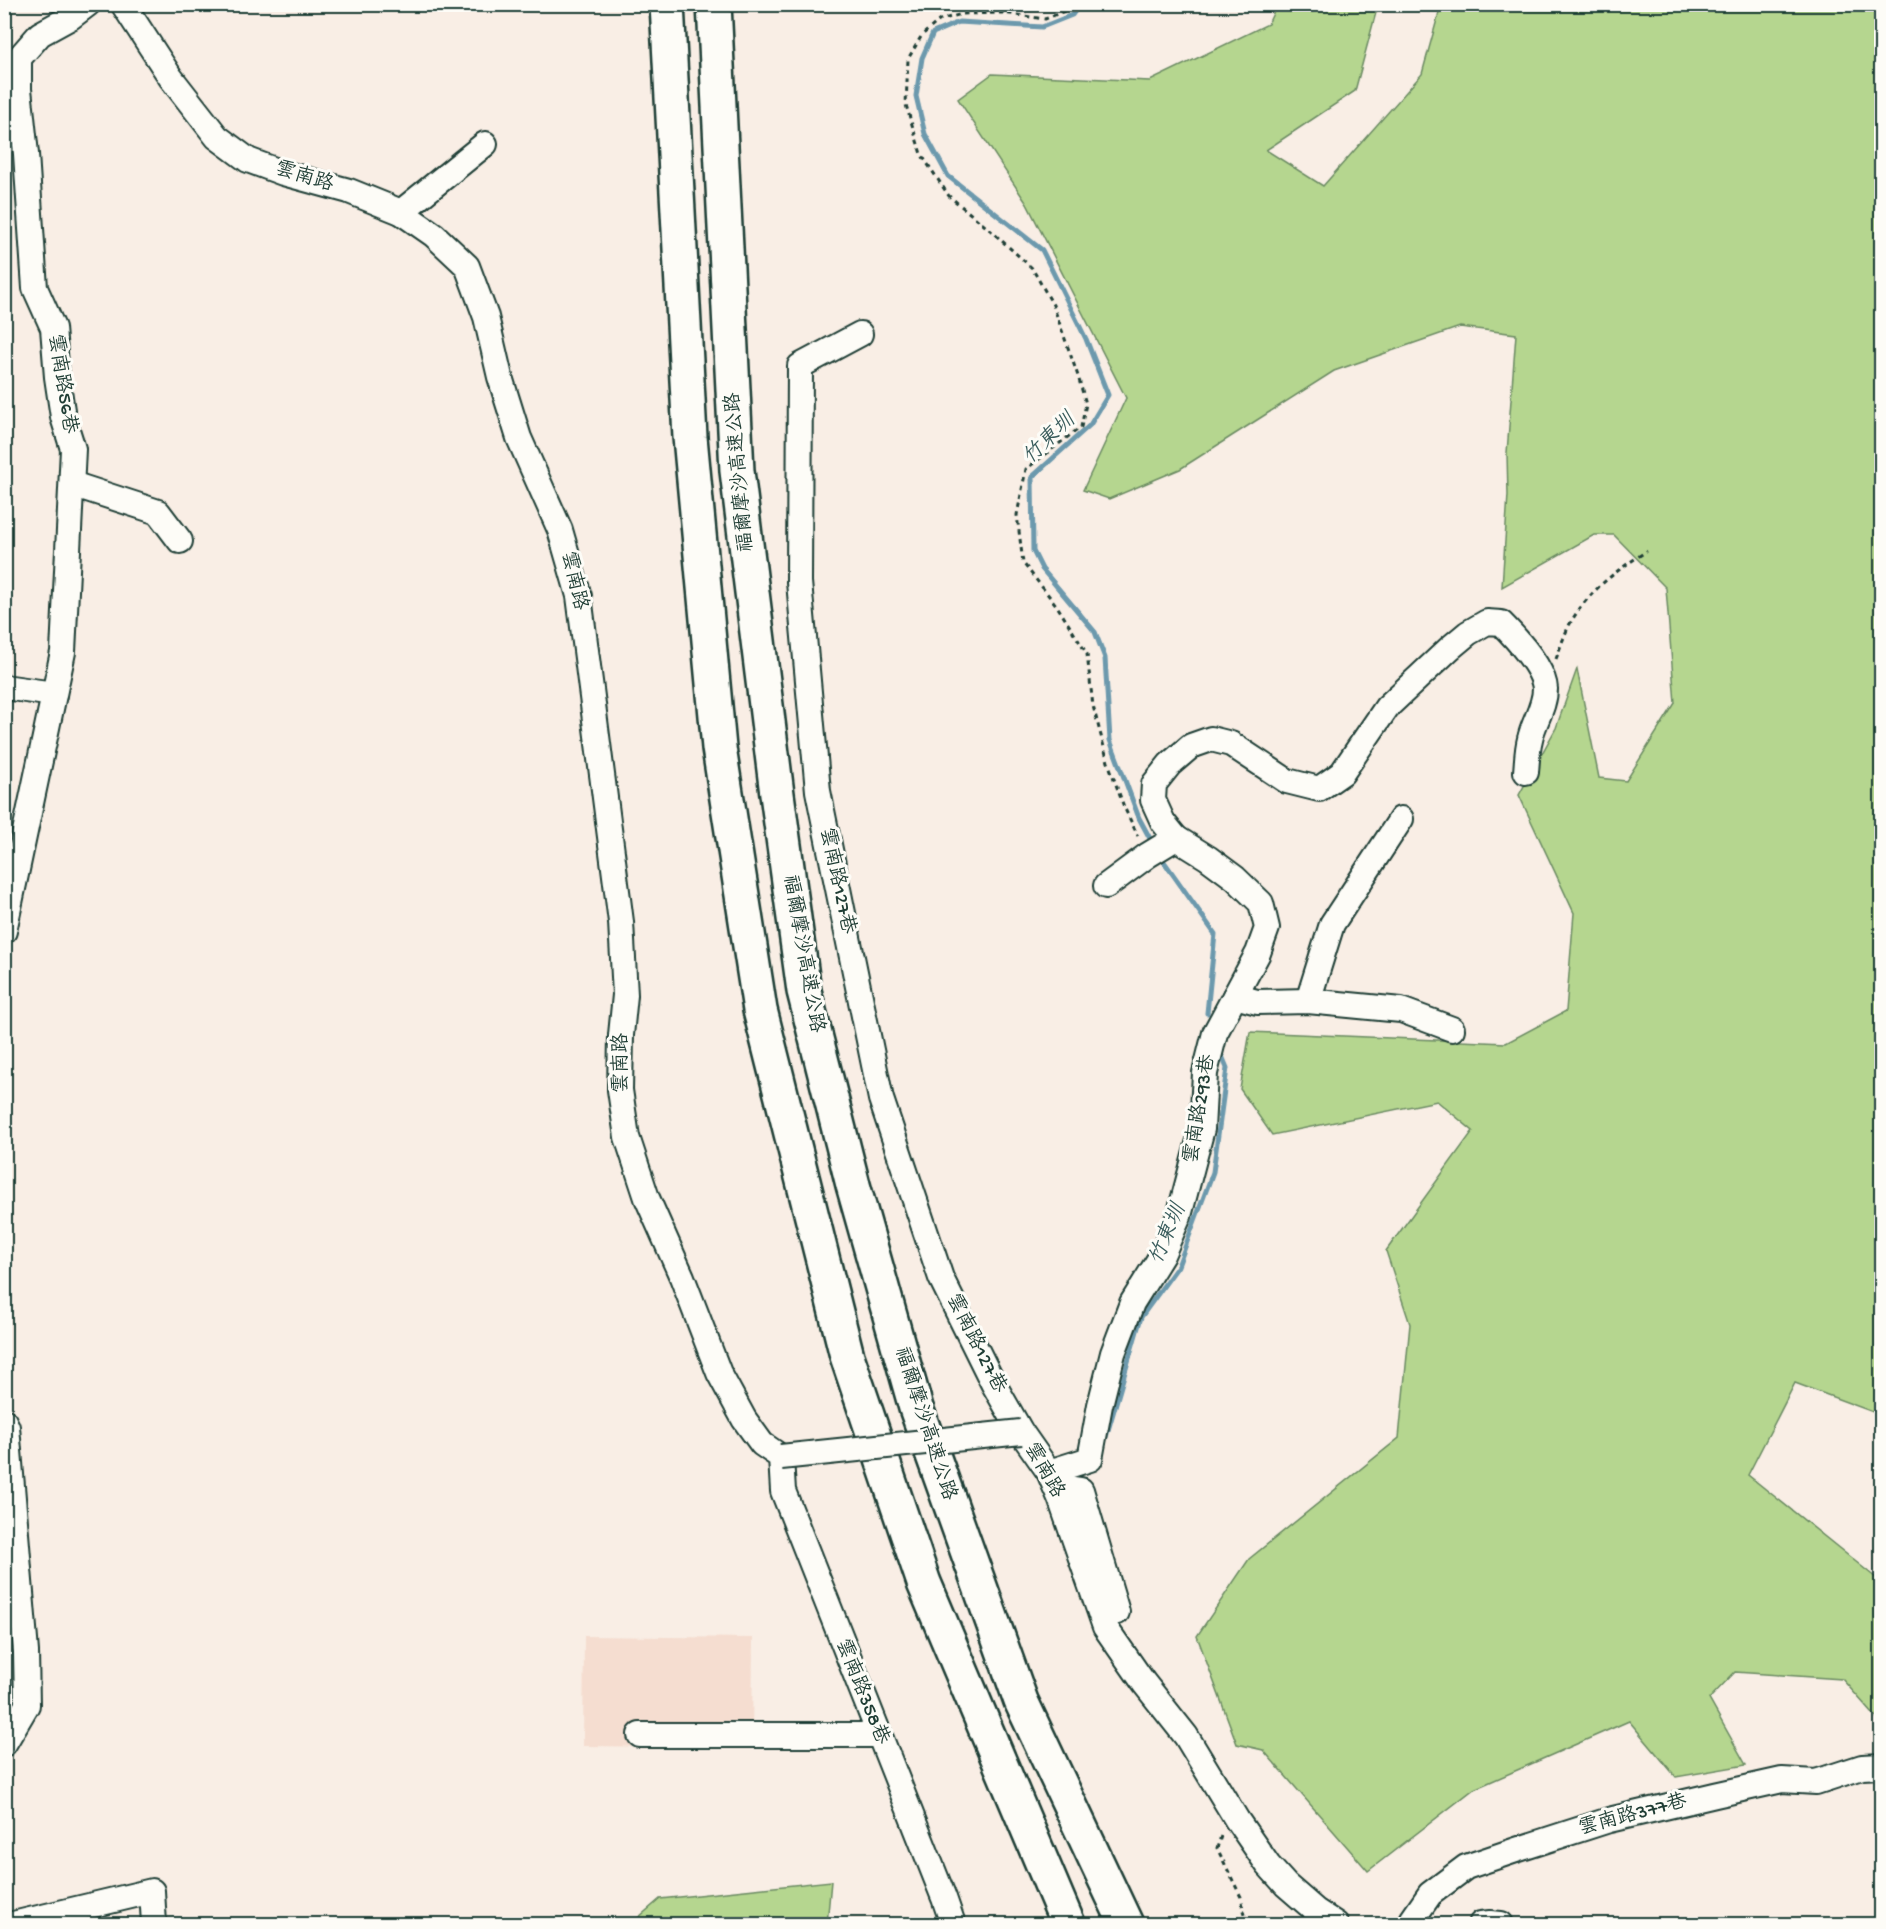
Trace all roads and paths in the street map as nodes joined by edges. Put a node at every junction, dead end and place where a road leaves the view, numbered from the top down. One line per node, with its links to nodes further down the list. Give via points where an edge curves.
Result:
1 (88, 4): 9 (street, 雲南路56巷, via 40,34 19,58 35,288 53,328 63,417 73,449)
2 (123, 4): 7 (street, 雲南路, via 171,78 217,137 248,160 349,191)
3 (668, 4): 36 (highway, via 690,437 718,748 760,1010 851,1367 924,1583)
4 (714, 4): 37 (highway, 福爾摩沙高速公路, via 737,471 804,991 916,1408 1021,1701)
5 (1069, 4): 17 (path, via 1067,10 1045,19 1003,13 962,14 940,20 922,35 908,58 906,105 921,154 950,196 1032,268 1053,305 1078,376 1086,404 1081,427 1026,469 1017,515 1023,563 1057,606 1087,654 1094,706 1124,807)
6 (485, 144): 7 (street)
7 (401, 212): 25 (street, 雲南路, via 434,235 467,266 486,317 519,438 560,530 579,596 621,922 625,996 620,1090 627,1137 647,1198 718,1373 762,1444)
8 (860, 334): 24 (street, 雲南路127巷, via 800,366 799,582 818,791 881,1099 942,1278)
9 (72, 484): 10 (street, via 158,512); 14 (street, 雲南路56巷, via 63,652)
10 (180, 541)
11 (1647, 551): 13 (path, via 1590,594 1571,621)
12 (4, 687): 14 (street)
13 (1545, 688): 15 (street, via 1530,738); 17 (street, via 1518,640 1501,623 1487,622 1468,633 1387,707 1342,773 1319,789 1287,781 1231,744 1211,739 1191,746 1154,784 1153,800 1163,822)
14 (54, 694): 19 (street, 雲南路56巷)
15 (1526, 772)
16 (1401, 819): 21 (street, via 1332,924)
17 (1163, 846): 18 (street); 20 (street, 雲南路293巷, via 1217,864 1261,903 1267,928)
18 (1106, 886)
19 (4, 931)
20 (1234, 996): 21 (street, via 1257,1002); 26 (street, 雲南路293巷, via 1215,1033 1205,1073 1202,1129 1179,1216 1162,1255 1132,1303 1113,1353 1090,1459)
21 (1308, 1001): 22 (street, via 1401,1010)
22 (1452, 1029)
23 (4, 1421): 30 (street, via 25,1640 27,1705)
24 (1021, 1432): 25 (street, 雲南路, bridge); 26 (street, 雲南路)
25 (781, 1457): 28 (street, 雲南路358巷, via 783,1491)
26 (1052, 1479): 27 (street, via 1081,1490); 32 (street, 雲南路, via 1105,1627 1186,1736)
27 (1118, 1615)
28 (878, 1735): 29 (street); 35 (street, 雲南路358巷)
29 (640, 1736)
30 (4, 1744)
31 (1881, 1766): 40 (street, 雲南路377巷, via 1862,1767 1816,1782 1782,1780 1715,1795 1609,1820 1516,1850 1466,1867 1430,1894)
32 (1237, 1820): 38 (path, via 1222,1833 1217,1848 1241,1897); 39 (street, 雲南路, via 1286,1885)
33 (13, 1924): 34 (street, via 152,1891)
34 (154, 1924)
35 (953, 1924)
36 (1068, 1924)
37 (1126, 1924)
38 (1247, 1924)
39 (1336, 1924)
40 (1412, 1924)
41 (1481, 1924): 42 (street)
42 (1501, 1924)

